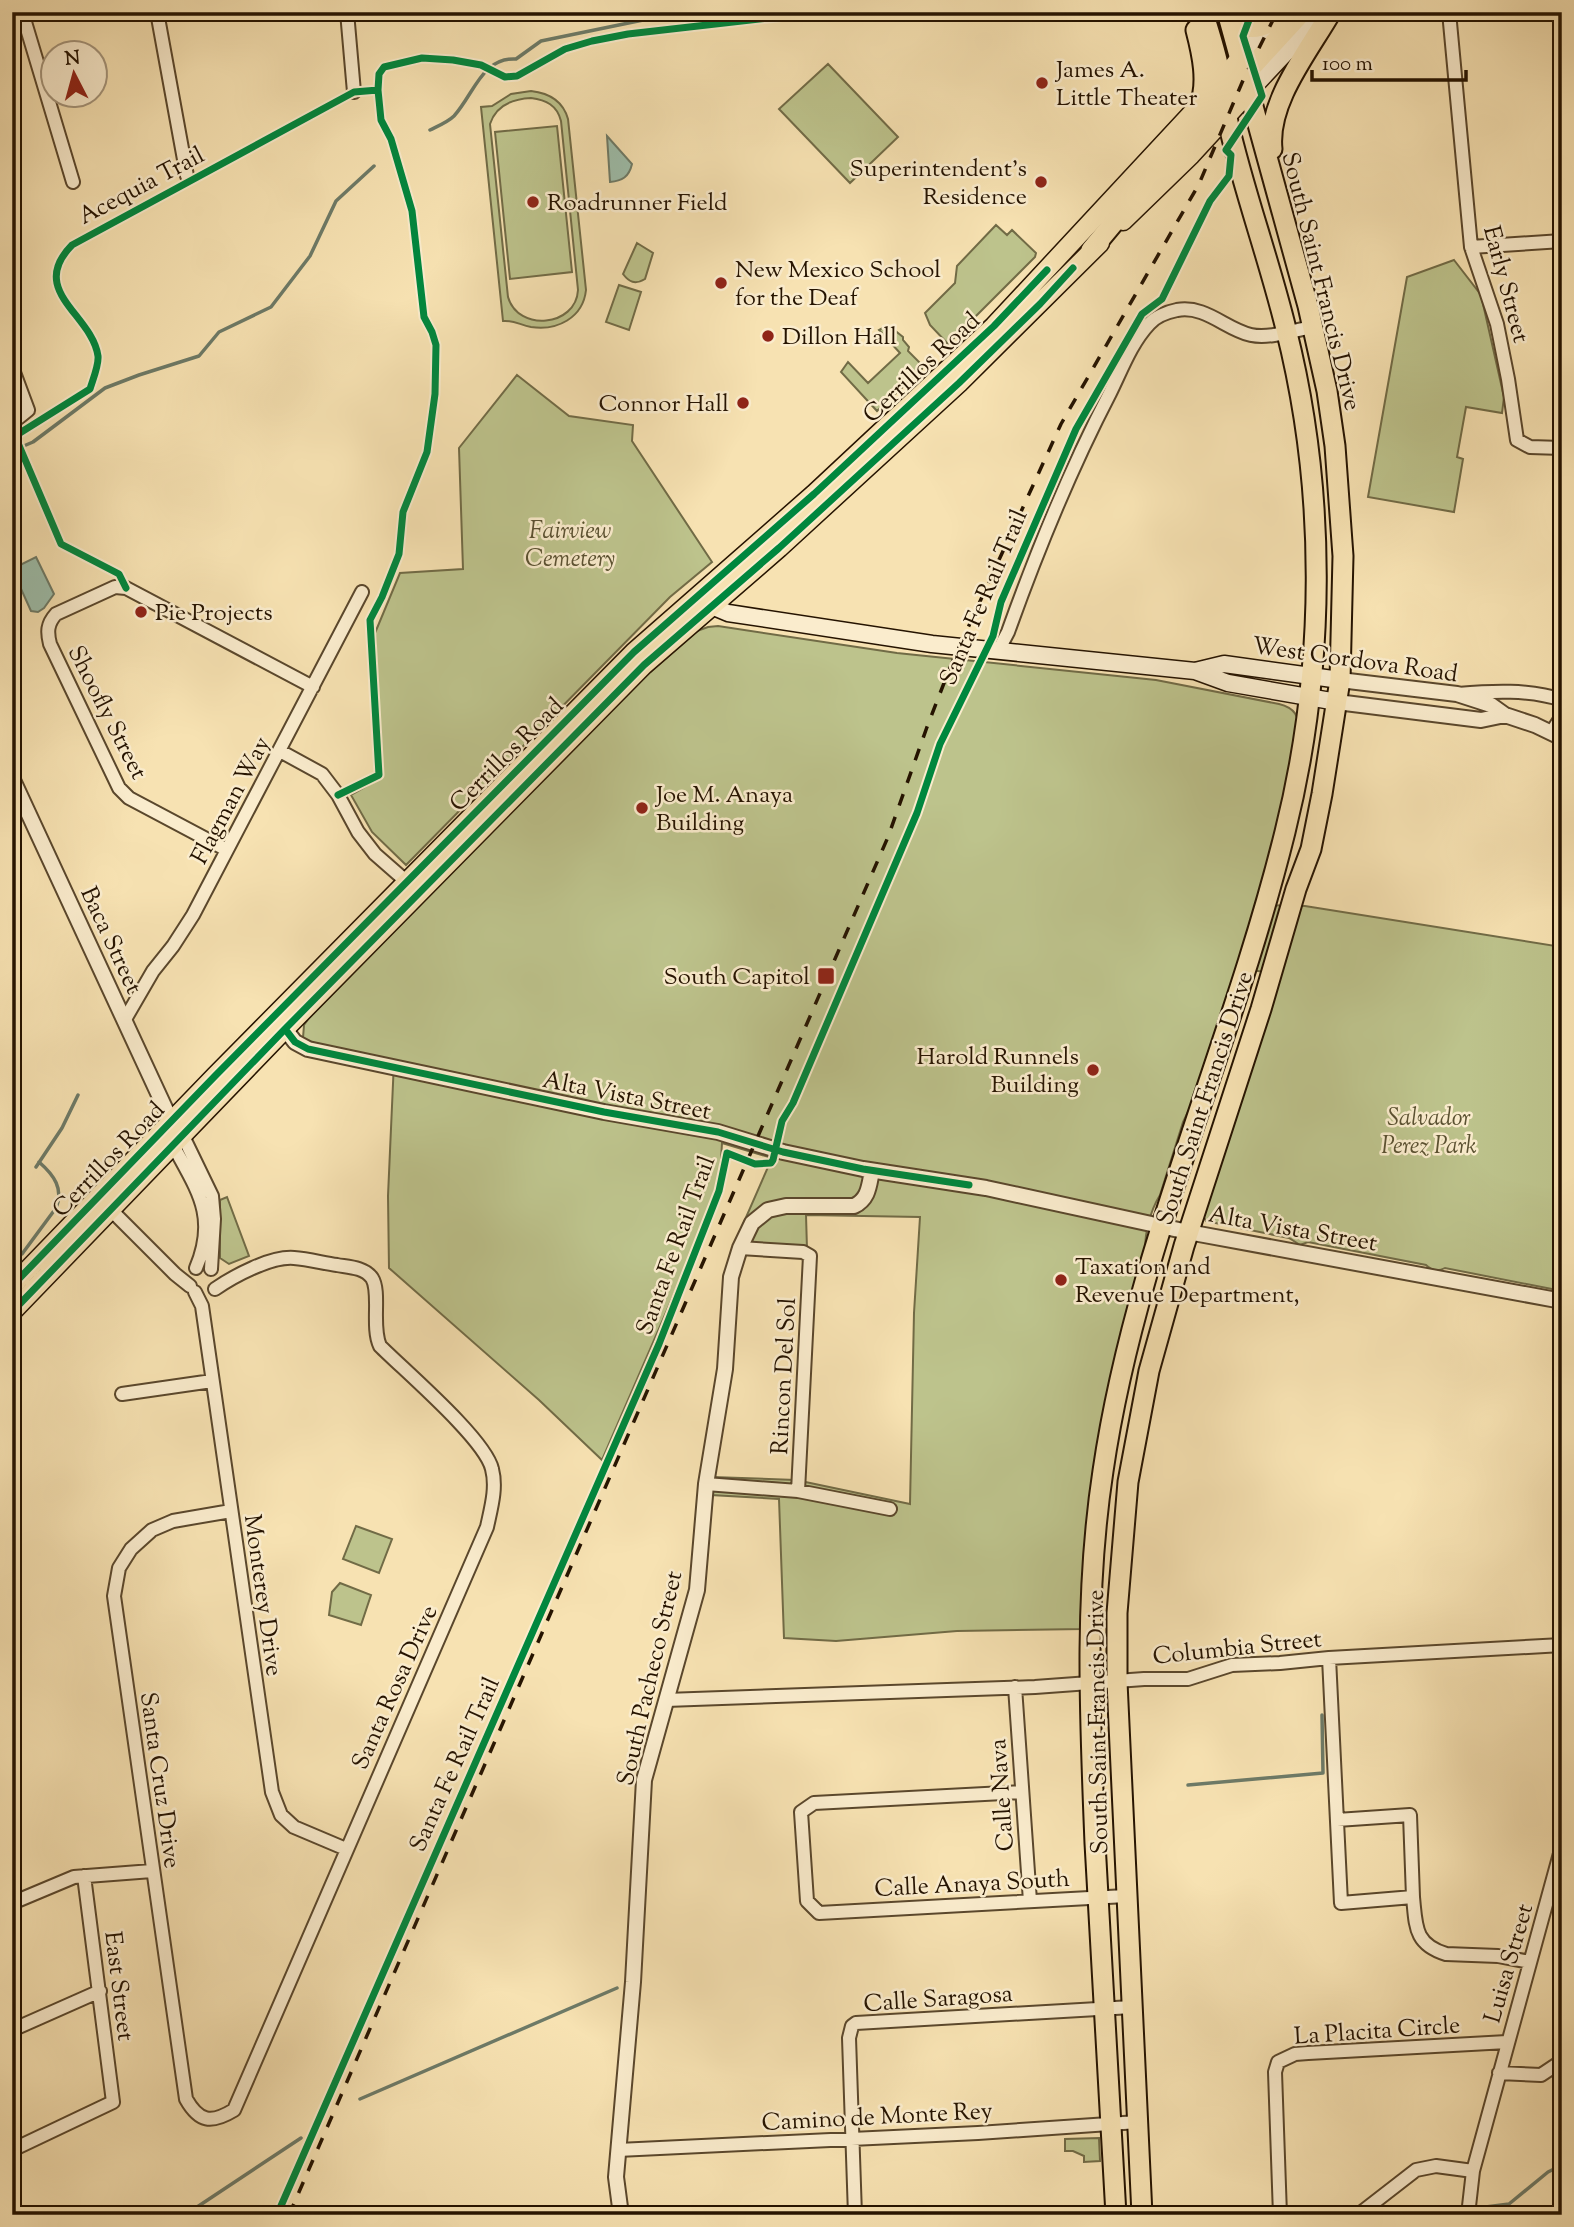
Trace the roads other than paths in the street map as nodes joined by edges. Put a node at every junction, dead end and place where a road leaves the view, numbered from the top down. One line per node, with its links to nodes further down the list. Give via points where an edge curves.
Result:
1 (22, 12): 16 (street)
2 (157, 12): 15 (street)
3 (347, 12): 13 (street)
4 (1191, 12): 14 (highway, via 1202,55 1203,98)
5 (1203, 12): 12 (highway, South Saint Francis Drive)
6 (1302, 12): 12 (highway)
7 (1324, 12): 12 (main road, Cerrillos Road)
8 (1331, 12): 17 (highway, via 1274,114 1270,137)
9 (1449, 12): 19 (street, Early Street)
10 (1228, 14): 11 (highway, via 1247,28 1259,28); 12 (highway, South Saint Francis Drive)
11 (1281, 14): 12 (main road, Cerrillos Road)
12 (1234, 87): 14 (main road, Cerrillos Road); 17 (highway, South Saint Francis Drive); 20 (highway); 22 (highway, South Saint Francis Drive, via 1239,159)
13 (354, 92)
14 (1199, 106): 26 (main road, Cerrillos Road, via 994,326)
15 (187, 176)
16 (73, 182)
17 (1279, 198): 21 (highway, South Saint Francis Drive)
18 (1562, 241): 19 (street)
19 (1471, 247): 25 (street, Early Street, via 1497,324 1517,440 1530,447)
20 (1091, 250): 26 (main road, Cerrillos Road, via 988,356)
21 (1313, 327): 22 (street); 33 (highway, South Saint Francis Drive, via 1330,413 1340,500)
22 (1287, 332): 30 (street, via 1259,337 1186,309 1149,323 1085,443); 32 (highway, South Saint Francis Drive, via 1303,407 1313,492 1316,580)
23 (12, 367): 24 (street, via 28,410)
24 (12, 424)
25 (1559, 448)
26 (846, 475): 28 (main road, Cerrillos Road); 29 (main road, Cerrillos Road)
27 (362, 592): 34 (street, Flagman Way)
28 (694, 598): 29 (main road, West Cordova Road); 45 (main road, Cerrillos Road, via 634,652)
29 (711, 607): 30 (main road, West Cordova Road, via 837,630); 46 (main road, Cerrillos Road, via 645,665)
30 (998, 651): 31 (main road, West Cordova Road)
31 (1195, 671): 32 (main road, West Cordova Road, via 1224,664); 36 (main road, West Cordova Road)
32 (1311, 677): 33 (main road, West Cordova Road); 36 (highway, South Saint Francis Drive)
33 (1340, 680): 35 (street, West Cordova Road); 38 (highway, South Saint Francis Drive)
34 (313, 687): 42 (street, Flagman Way); 44 (street, Shoofly Street, via 126,589 115,587 56,614 49,622 50,644 119,789)
35 (1457, 694): 37 (street, via 1496,691); 39 (street, West Cordova Road, via 1491,705)
36 (1309, 698): 38 (main road, West Cordova Road); 52 (highway, South Saint Francis Drive, via 1294,792 1272,882)
37 (1562, 700)
38 (1337, 702): 39 (street, West Cordova Road, via 1481,720); 53 (highway, South Saint Francis Drive, via 1311,849)
39 (1505, 715): 41 (street, West Cordova Road)
40 (1562, 716): 41 (street)
41 (1556, 735)
42 (280, 751): 44 (street, Flagman Way); 45 (street, via 322,774 375,854)
43 (12, 778): 47 (street, Baca Street)
44 (228, 850): 47 (street, Flagman Way)
45 (407, 882): 46 (street); 49 (main road, Cerrillos Road)
46 (429, 884): 48 (main road, Cerrillos Road)
47 (124, 1021): 49 (street, Baca Street)
48 (285, 1029): 49 (main road, Cerrillos Road, via 239,1079); 50 (street, Alta Vista Street, via 308,1049 718,1132)
49 (176, 1133): 51 (main road, Cerrillos Road); 55 (street, via 206,1217 205,1242); 56 (street, via 212,1196); 59 (main road, Cerrillos Road)
50 (872, 1171): 52 (street, Alta Vista Street, via 986,1188); 54 (street, South Pacheco Street, via 867,1195 859,1204 768,1210 752,1223)
51 (110, 1209): 57 (street, Monterey Drive); 62 (main road, Cerrillos Road)
52 (1162, 1226): 53 (street, Alta Vista Street); 72 (highway, South Saint Francis Drive, via 1128,1343 1102,1471)
53 (1188, 1232): 61 (street, Alta Vista Street); 71 (highway, South Saint Francis Drive, via 1154,1349 1128,1482 1117,1613)
54 (740, 1248): 65 (street, South Pacheco Street, via 731,1277 724,1369); 66 (street, Rincon Del Sol, via 810,1256)
55 (194, 1270): 56 (street, via 204,1266); 57 (street); 60 (street, via 189,1279)
56 (214, 1271): 58 (street); 60 (street, via 217,1282)
57 (175, 1274): 60 (street, Monterey Drive)
58 (233, 1276): 60 (street); 78 (street, Santa Rosa Drive, via 292,1258 362,1270 375,1287 380,1346 478,1442 492,1469 494,1494 487,1527)
59 (12, 1286)
60 (202, 1290): 63 (street, Monterey Drive)
61 (1562, 1301)
62 (12, 1312)
63 (212, 1381): 64 (street); 68 (street, Monterey Drive)
64 (121, 1394)
65 (706, 1484): 66 (street); 74 (street, South Pacheco Street, via 697,1590)
66 (798, 1491): 67 (street)
67 (890, 1509)
68 (231, 1511): 78 (street, Monterey Drive, via 272,1792 281,1815 294,1828); 79 (street, Santa Cruz Drive, via 173,1521 152,1530 119,1568 116,1621)
69 (1562, 1645): 70 (street, Columbia Street)
70 (1329, 1658): 71 (street, Columbia Street, via 1232,1665 1188,1679); 76 (street)
71 (1117, 1682): 72 (street, Columbia Street); 81 (highway, South Saint Francis Drive)
72 (1088, 1684): 73 (street, Columbia Street); 82 (highway, South Saint Francis Drive)
73 (1015, 1686): 74 (street, Columbia Street); 75 (street, Calle Nava)
74 (666, 1700): 99 (street, South Pacheco Street, via 644,1780 634,1982)
75 (1022, 1792): 84 (street, Calle Nava); 84 (street, Calle Anaya South, via 814,1803 801,1812 807,1901 819,1913)
76 (1337, 1820): 83 (street, via 1341,1903); 83 (street, via 1410,1815)
77 (1562, 1846): 86 (street, Luisa Street)
78 (346, 1849): 94 (street, Santa Rosa Drive, via 234,2110)
79 (152, 1871): 80 (street); 94 (street, Santa Cruz Drive, via 186,2099 193,2111)
80 (84, 1876): 85 (street, via 58,1882); 87 (street, East Street)
81 (1126, 1896): 82 (street, Calle Anaya South); 88 (highway, South Saint Francis Drive)
82 (1098, 1897): 84 (street, Calle Anaya South); 89 (highway, South Saint Francis Drive)
83 (1413, 1898): 86 (street, via 1417,1933 1438,1952)
84 (1030, 1901)
85 (12, 1903)
86 (1530, 1962): 91 (street, Luisa Street)
87 (100, 1991): 90 (street); 98 (street, East Street, via 113,2102)
88 (1132, 2007): 89 (street, Calle Saragosa); 95 (highway, South Saint Francis Drive)
89 (1104, 2009): 96 (highway, South Saint Francis Drive); 97 (street, Calle Saragosa, via 856,2022 849,2038)
90 (12, 2030)
91 (1507, 2042): 93 (street, Luisa Street); 105 (street, La Placita Circle, via 1294,2054 1278,2062)
92 (1562, 2061): 93 (street, via 1541,2075)
93 (1499, 2073): 100 (street, Luisa Street)
94 (207, 2120)
95 (1138, 2122): 96 (street, Camino de Monte Rey); 104 (highway, South Saint Francis Drive)
96 (1110, 2123): 97 (street, Camino de Monte Rey); 103 (highway, South Saint Francis Drive)
97 (852, 2138): 99 (street, Camino de Monte Rey); 102 (street, Calle Saragosa)
98 (12, 2150)
99 (618, 2150): 101 (street, South Pacheco Street, via 616,2184)
100 (1472, 2171): 106 (street, via 1436,2166 1416,2170); 107 (street, Luisa Street)
101 (621, 2215)
102 (855, 2215)
103 (1116, 2215)
104 (1142, 2215)
105 (1280, 2215)
106 (1358, 2215)
107 (1468, 2215)

